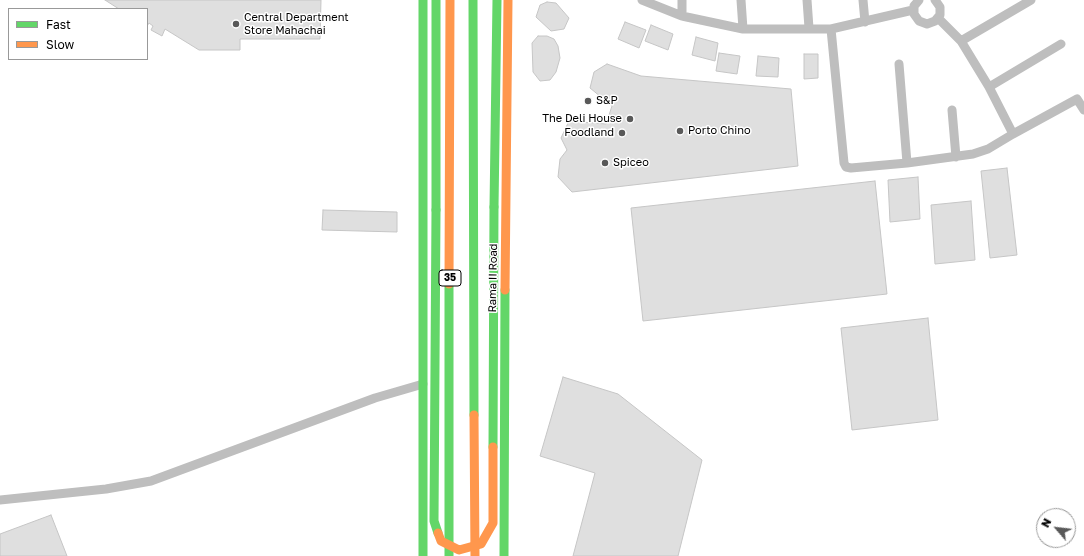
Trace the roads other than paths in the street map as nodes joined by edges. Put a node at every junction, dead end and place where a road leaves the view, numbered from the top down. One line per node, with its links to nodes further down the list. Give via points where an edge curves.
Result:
1 (423, 0): 32 (main road, 35)
2 (436, 0): 5 (main road, bridge, via 434,521 441,541 459,550 482,544 493,523)
3 (450, 0): 35 (main road, 35)
4 (473, 0): 36 (main road, Rama II Road / 35)
5 (497, 0)
6 (508, 0): 37 (main road, Rama II Road)
7 (642, 0): 16 (street)
8 (682, 0): 16 (street)
9 (741, 0): 19 (street)
10 (807, 0): 20 (street)
11 (863, 0): 18 (street)
12 (919, 0): 15 (street)
13 (936, 0): 17 (street, via 940,7)
14 (1030, 0): 22 (street)
15 (914, 10): 17 (street, via 916,18 922,23 931,24); 18 (street)
16 (682, 16): 19 (street)
17 (938, 18): 22 (street)
18 (865, 22): 21 (street)
19 (743, 28): 20 (street)
20 (809, 28): 21 (street)
21 (831, 29): 31 (street, via 846,167)
22 (961, 42): 25 (street)
23 (1061, 44): 25 (street)
24 (899, 64): 31 (street)
25 (989, 87): 29 (street)
26 (1080, 96): 28 (street); 29 (street)
27 (952, 110): 30 (street)
28 (1084, 110)
29 (1013, 134): 30 (street, via 988,149)
30 (956, 157): 31 (street)
31 (907, 163)
32 (423, 384): 33 (street, via 375,398 151,481 106,489); 34 (main road, 35)
33 (0, 500)
34 (423, 556)
35 (449, 556)
36 (475, 556)
37 (504, 556)

